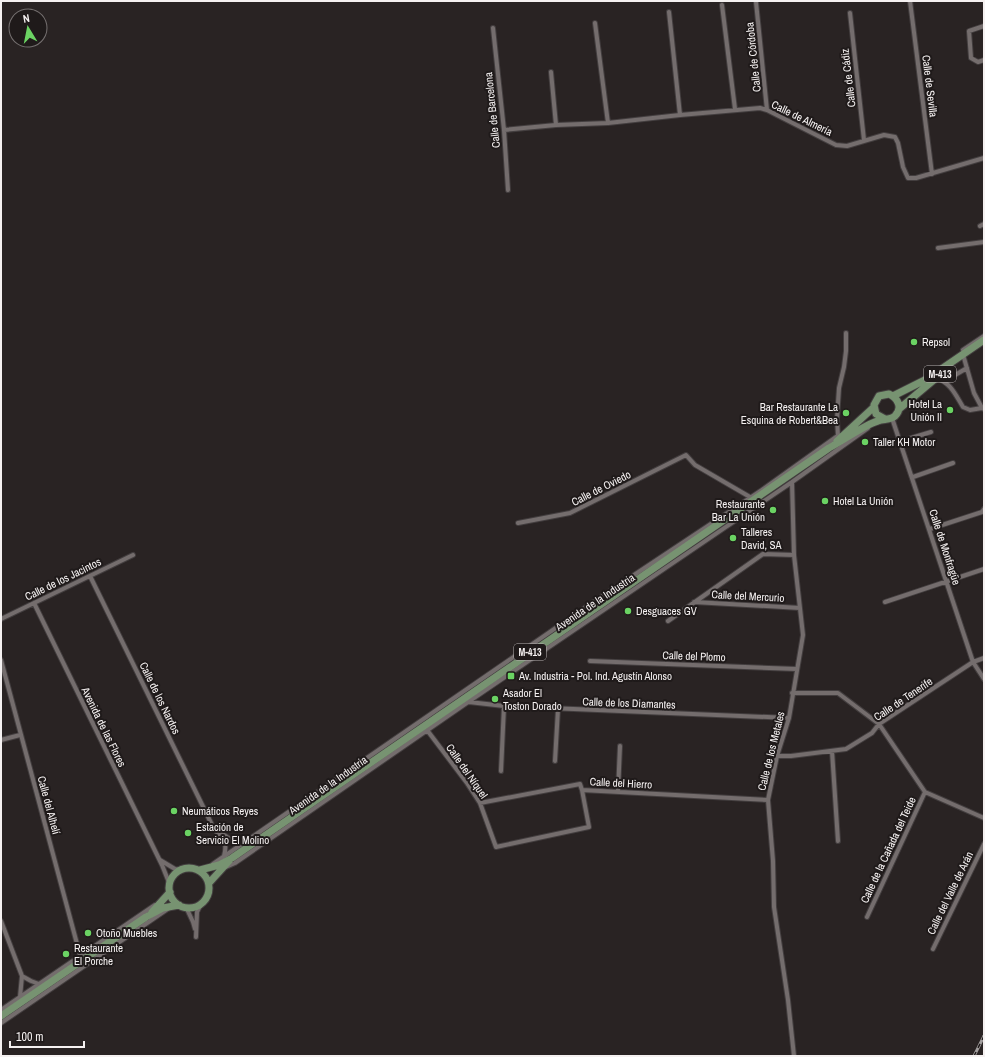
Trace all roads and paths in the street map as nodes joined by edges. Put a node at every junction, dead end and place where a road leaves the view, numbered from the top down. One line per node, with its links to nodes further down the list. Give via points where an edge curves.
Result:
1 (910, 1): 19 (street, Calle de Sevilla)
2 (756, 2): 12 (street, Calle de Córdoba)
3 (722, 5): 11 (street)
4 (669, 12): 13 (street)
5 (850, 13): 17 (street, Calle de Cádiz)
6 (595, 23): 14 (street)
7 (984, 26): 9 (street, via 969,31 972,58 978,62)
8 (493, 28): 16 (street, Calle de Barcelona)
9 (984, 60)
10 (551, 72): 15 (street)
11 (735, 109): 12 (street, Calle de Almería); 13 (street, Calle de Almería)
12 (767, 110): 17 (street, Calle de Almería, via 836,145 847,146)
13 (680, 115): 14 (street, Calle de Almería)
14 (608, 123): 15 (street, Calle de Almería)
15 (556, 125): 16 (street, Calle de Almería)
16 (504, 130): 20 (street, Calle de Barcelona)
17 (864, 140): 19 (street, Calle de Almería, via 884,135 895,137 902,167 908,178)
18 (984, 158): 19 (street, Calle de Almería)
19 (932, 174)
20 (508, 190)
21 (984, 242): 22 (street)
22 (938, 248)
23 (846, 333): 39 (street, via 844,367 839,388)
24 (984, 336): 31 (street)
25 (984, 340): 31 (main road, M-413)
26 (984, 345): 27 (main road, M-413)
27 (964, 358): 28 (street); 29 (main road, M-413)
28 (967, 368): 30 (street); 34 (street, via 974,393)
29 (936, 378): 30 (street); 35 (main road, M-413)
30 (945, 381): 34 (street, via 963,407 970,410)
31 (914, 385): 32 (main road, M-413)
32 (893, 396): 33 (main road, M-413, via 879,396); 35 (main road, via 897,399)
33 (874, 407): 36 (main road, via 876,414); 37 (main road, Avenida de la Industria / M-413)
34 (983, 408)
35 (899, 409): 36 (main road, M-413, via 898,413)
36 (886, 419): 40 (street, Calle de Monfragüe); 41 (main road, Avenida de la Industria / M-413, via 869,424); 44 (street, Avenida de la Industria)
37 (850, 428): 39 (street, Avenida de la Industria); 41 (main road, Avenida de la Industria / M-413)
38 (931, 432): 40 (street)
39 (838, 436): 45 (street, Avenida de la Industria)
40 (901, 441): 43 (street, Calle de Monfragüe)
41 (829, 448): 90 (main road, Avenida de la Industria / M-413)
42 (953, 463): 43 (street)
43 (912, 477): 48 (street, Calle de Monfragüe)
44 (792, 482): 50 (street, Calle de los Metales); 67 (street, Avenida de la Industria)
45 (750, 498): 47 (street, Calle de Oviedo, via 695,465 686,454 570,513); 88 (street, Avenida de la Industria, via 595,601)
46 (984, 509): 48 (street, via 982,512)
47 (518, 523)
48 (930, 529): 53 (street, Calle de Monfragüe)
49 (133, 555): 52 (street, Calle de los Jacintos)
50 (794, 556): 54 (street, via 763,554); 57 (street, Calle de los Metales)
51 (984, 569): 53 (street)
52 (90, 576): 56 (street, Calle de los Jacintos); 86 (street, Calle de los Nardos)
53 (946, 581): 55 (street); 63 (street, Calle de Monfragüe)
54 (694, 602): 57 (street, Calle del Mercurio); 59 (street)
55 (885, 602)
56 (34, 603): 58 (street, Calle de los Jacintos); 91 (street, Avenida de las Flores)
57 (800, 608): 64 (street, Calle de los Metales, via 803,635)
58 (1, 619)
59 (668, 621)
60 (984, 658): 63 (street, Calle de Tenerife)
61 (1, 660): 73 (street, Calle del Alhelí)
62 (590, 661): 64 (street, Calle del Plomo)
63 (973, 662): 65 (street, Calle de Monfragüe); 71 (street, Calle de Tenerife)
64 (796, 669): 66 (street, Calle de los Metales)
65 (984, 679)
66 (792, 693): 70 (street, Calle de los Metales); 71 (street, via 838,694)
67 (468, 702): 68 (street, Calle de los Diamantes); 72 (street, Avenida de la Industria)
68 (504, 706): 69 (street, Calle de los Diamantes); 79 (street)
69 (558, 709): 70 (street, Calle de los Diamantes); 78 (street)
70 (789, 718): 77 (street, Calle de los Metales)
71 (879, 724): 76 (street, Calle de Tenerife, via 872,733 846,749); 82 (street)
72 (427, 730): 84 (street, Calle del Níquel); 92 (street, Avenida de la Industria)
73 (20, 735): 74 (street); 106 (street, Calle del Alhelí)
74 (1, 740)
75 (620, 746): 81 (street)
76 (832, 751): 77 (street, Calle de Tenerife); 87 (street)
77 (777, 756): 83 (street, Calle de los Metales)
78 (555, 761)
79 (501, 771)
80 (582, 790): 81 (street, Calle del Hierro); 84 (street, Calle del Hierro, via 580,784); 84 (street, Calle del Níquel, via 589,827 496,847)
81 (618, 792): 83 (street, Calle del Hierro)
82 (926, 792): 85 (street); 102 (street, Calle de la Cañada del Teide)
83 (768, 800): 113 (street, Calle de los Metales, via 774,907)
84 (480, 803)
85 (984, 818)
86 (214, 829): 88 (street, via 234,842); 90 (street, Calle de los Nardos, via 223,839)
87 (838, 841)
88 (243, 844): 90 (street, Avenida de la Industria)
89 (984, 844): 105 (street, Calle del Valle de Arán)
90 (228, 857): 92 (main road, Avenida de la Industria / M-413); 94 (main road, Avenida de la Industria / M-413, via 219,864)
91 (158, 858): 93 (street); 96 (street, Avenida de las Flores)
92 (222, 869): 95 (main road, Avenida de la Industria / M-413)
93 (182, 870): 94 (main road, M-413); 96 (main road, via 172,877)
94 (200, 870): 95 (main road)
95 (209, 883): 99 (main road, M-413, via 207,898)
96 (170, 885): 97 (main road)
97 (170, 892): 98 (main road); 100 (main road)
98 (162, 901): 103 (main road); 106 (street)
99 (201, 904): 101 (main road); 101 (street, via 197,912 196,937)
100 (176, 905): 101 (main road); 103 (main road, via 163,908); 112 (street)
101 (186, 907)
102 (867, 916)
103 (146, 917): 111 (main road)
104 (1, 921): 107 (street)
105 (933, 949)
106 (80, 955): 108 (street)
107 (22, 976): 108 (street); 109 (street)
108 (39, 984): 109 (street)
109 (19, 997): 110 (street)
110 (1, 1010)
111 (1, 1016)
112 (1, 1023)
113 (794, 1056)

